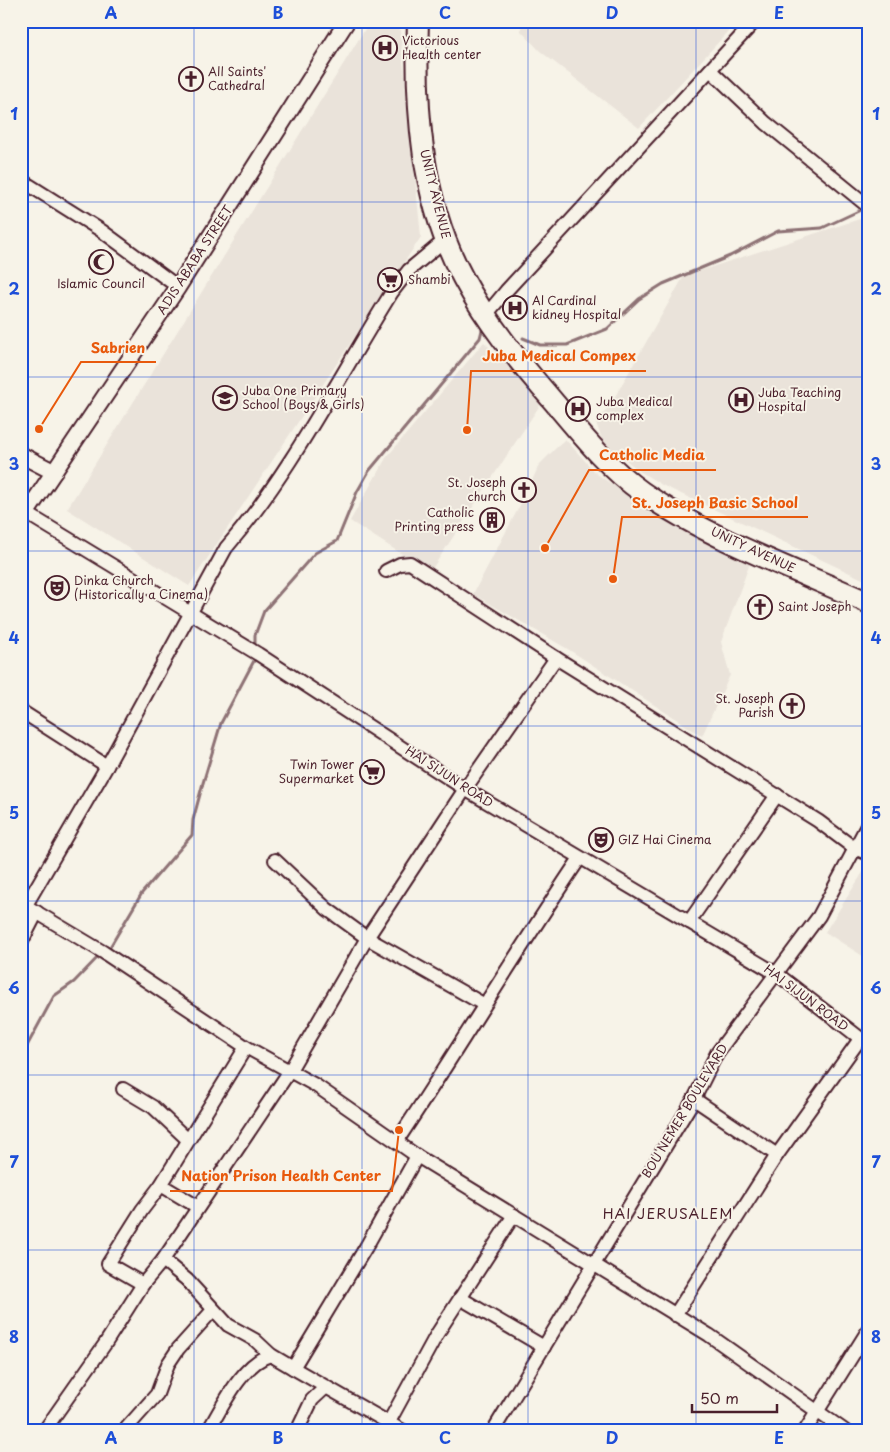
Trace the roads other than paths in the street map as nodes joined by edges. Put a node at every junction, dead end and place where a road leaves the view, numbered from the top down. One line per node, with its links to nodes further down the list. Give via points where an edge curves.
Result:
1 (347, 21): 8 (street, ADIS ABABA STREET)
2 (755, 21): 4 (street)
3 (418, 22): 7 (main road, UNITY AVENUE, via 420,129 426,168)
4 (710, 70): 6 (street, via 766,123); 9 (street)
5 (23, 184): 8 (street, via 102,231)
6 (869, 207)
7 (445, 240): 9 (main road, UNITY AVENUE); 15 (street, via 409,270 392,292 291,458 250,520 226,548)
8 (178, 287): 11 (street, ADIS ABABA STREET)
9 (486, 315): 14 (main road, UNITY AVENUE, via 574,426 617,472 642,492 728,540)
10 (21, 455): 11 (street)
11 (54, 472): 12 (street, ADIS ABABA STREET)
12 (24, 517): 15 (street, HAI SIJUN ROAD)
13 (386, 571): 16 (street, via 410,563)
14 (869, 603)
15 (189, 612): 18 (street); 19 (street, HAI SIJUN ROAD)
16 (556, 658): 19 (street); 20 (street)
17 (23, 716): 18 (street)
18 (107, 766): 26 (street)
19 (465, 789): 24 (street, HAI SIJUN ROAD); 28 (street)
20 (777, 795): 22 (street); 27 (street)
21 (869, 822): 22 (street, BOU NEMER BOULEVARD)
22 (854, 848): 23 (street); 30 (street, BOU NEMER BOULEVARD, via 819,916)
23 (869, 854)
24 (580, 858): 27 (street, HAI SIJUN ROAD); 31 (street)
25 (275, 860): 28 (street, via 327,909)
26 (28, 907): 29 (street); 33 (street)
27 (689, 922): 30 (street, HAI SIJUN ROAD)
28 (368, 938): 31 (street); 34 (street)
29 (21, 943)
30 (777, 974): 32 (street, HAI SIJUN ROAD); 36 (street, BOU NEMER BOULEVARD, via 717,1053)
31 (483, 1004): 38 (street)
32 (864, 1042): 39 (street)
33 (246, 1047): 34 (street); 37 (street)
34 (289, 1072): 38 (street, via 315,1084); 42 (street)
35 (122, 1089): 37 (street, via 153,1106)
36 (694, 1099): 39 (street); 45 (street, BOU NEMER BOULEVARD)
37 (187, 1139): 41 (street)
38 (396, 1141): 40 (street)
39 (777, 1155): 49 (street)
40 (417, 1156): 43 (street); 53 (street)
41 (161, 1185): 42 (street); 46 (street, via 108,1264)
42 (198, 1207): 44 (street)
43 (514, 1215): 45 (street); 47 (street)
44 (163, 1260): 46 (street); 48 (street, via 187,1280)
45 (595, 1266): 49 (street); 51 (street, BOU NEMER BOULEVARD)
46 (143, 1284): 57 (street)
47 (460, 1298): 51 (street); 56 (street)
48 (213, 1310): 52 (street, via 228,1325 255,1340); 58 (street, via 178,1349 156,1394)
49 (675, 1315): 55 (street, via 709,1335)
50 (869, 1329): 55 (street)
51 (544, 1347): 62 (street, BOU NEMER BOULEVARD)
52 (271, 1355): 53 (street); 59 (street, via 261,1357 247,1370)
53 (292, 1368): 54 (street)
54 (326, 1387): 56 (street); 60 (street, via 312,1400)
55 (816, 1412): 63 (street); 64 (street)
56 (386, 1426): 61 (street)
57 (44, 1431)
58 (124, 1431)
59 (208, 1431)
60 (297, 1431)
61 (403, 1431)
62 (493, 1431)
63 (806, 1431)
64 (846, 1431)

